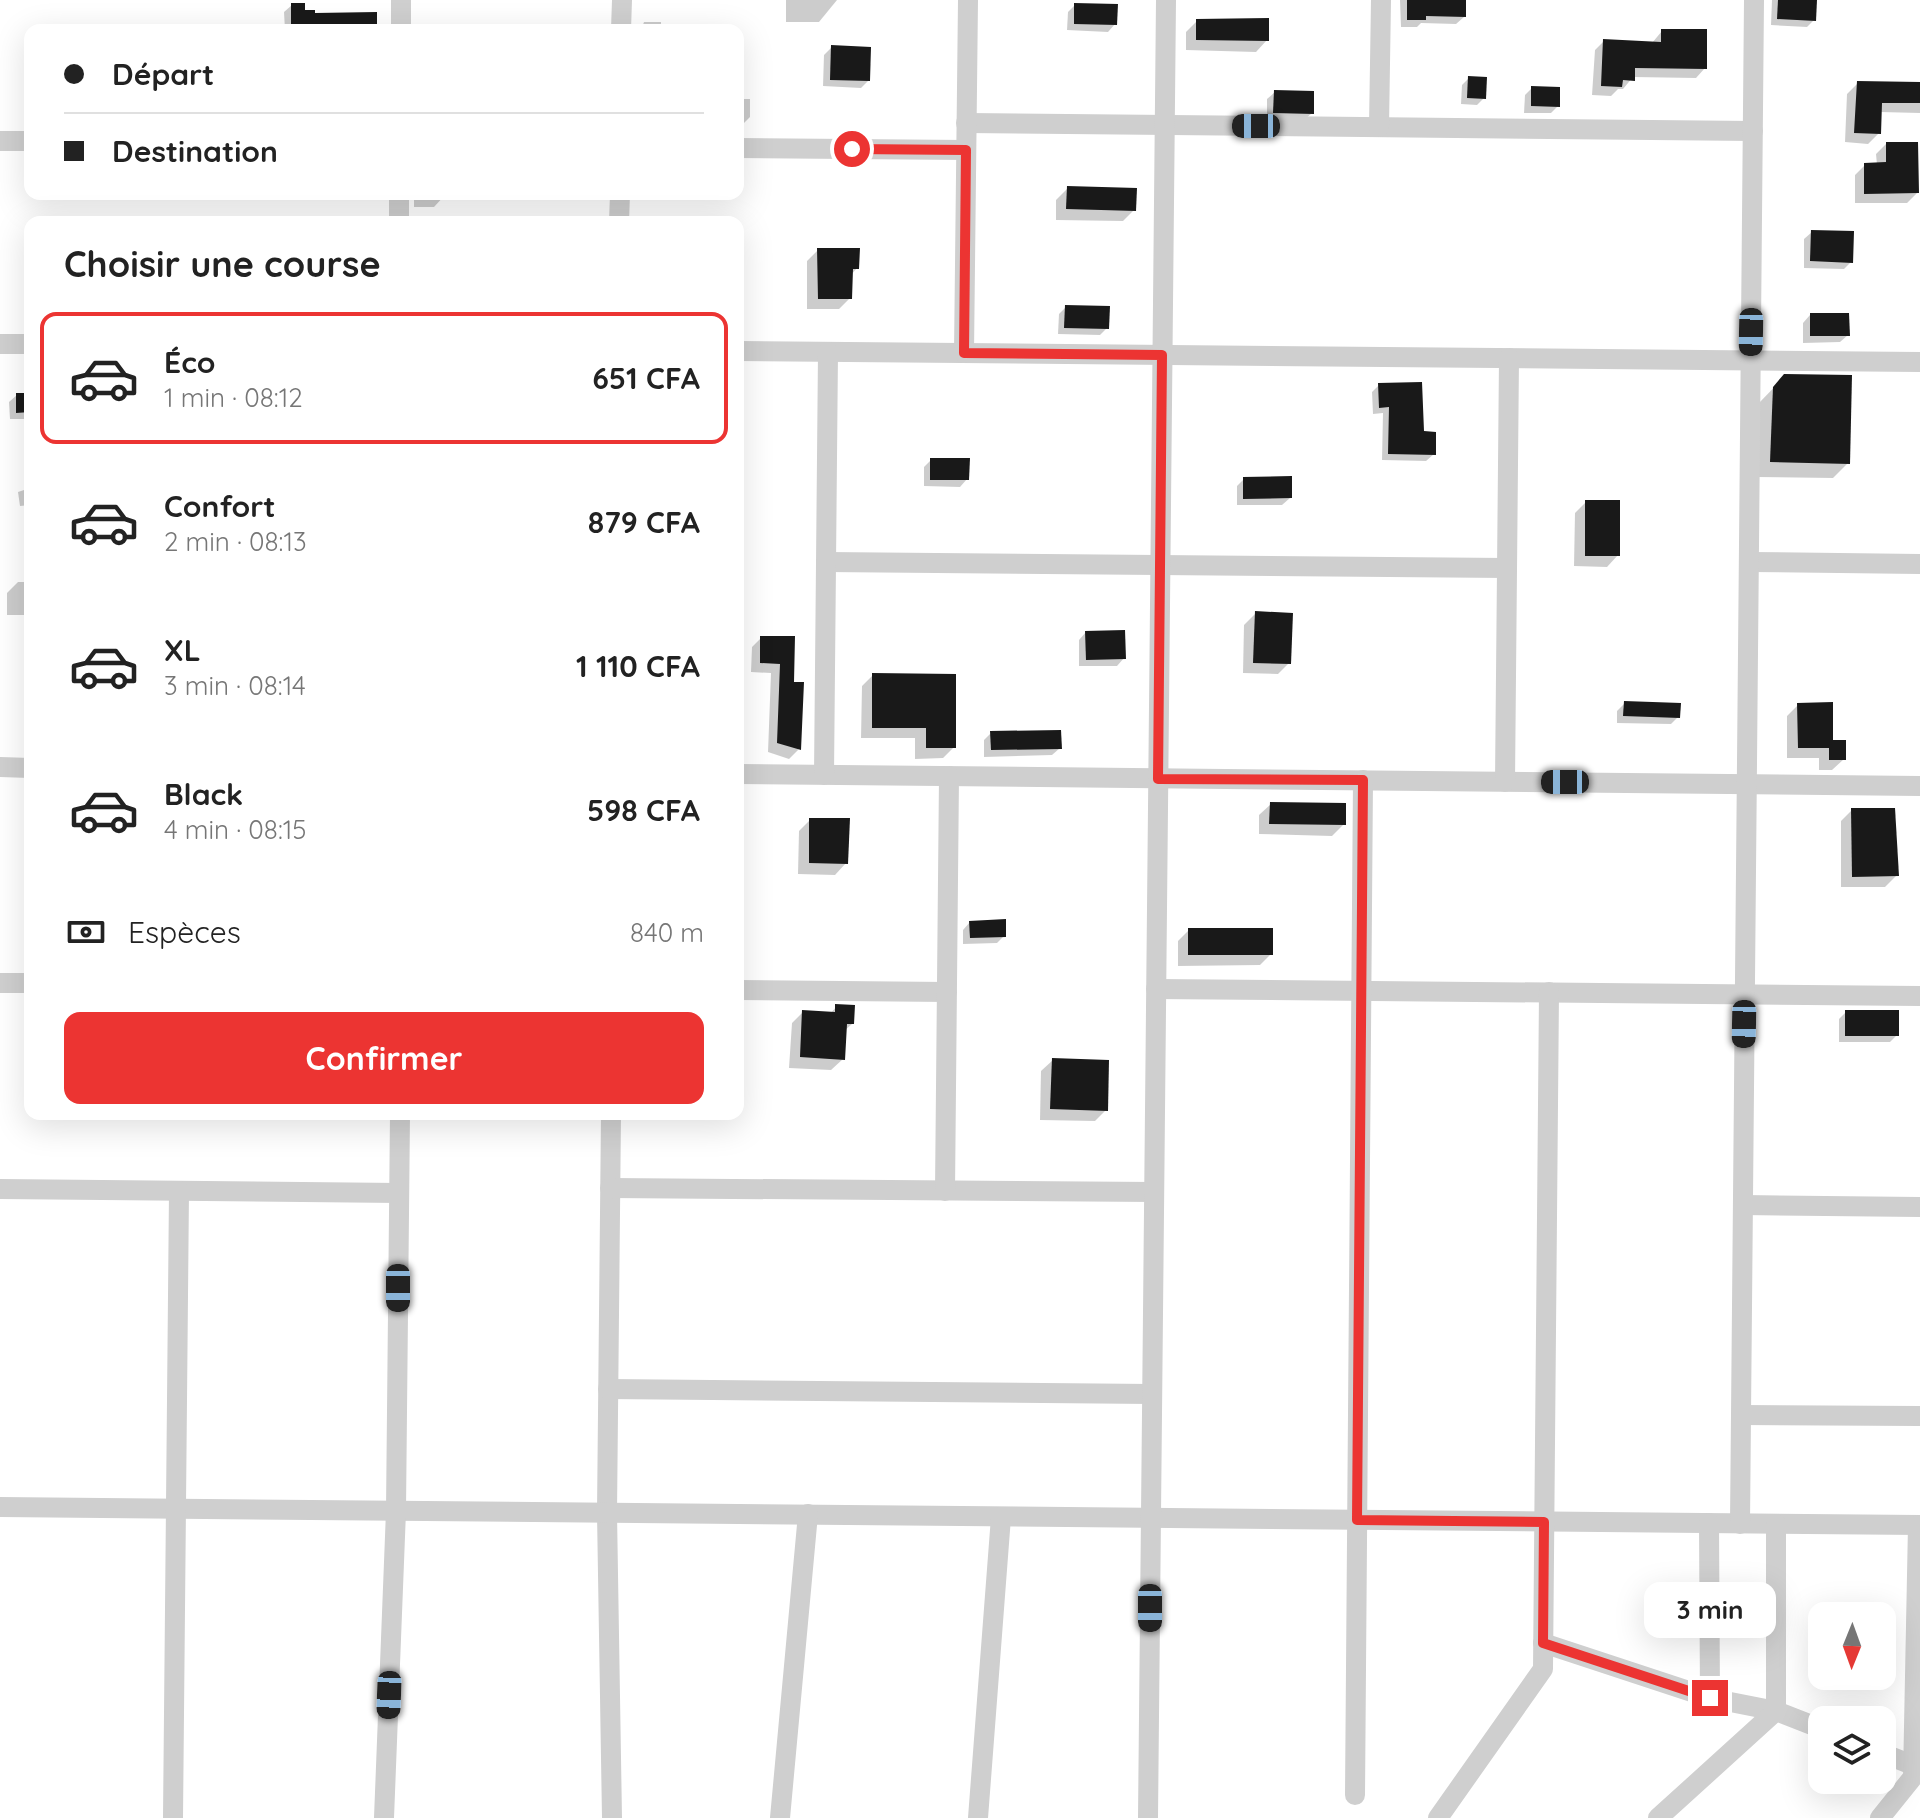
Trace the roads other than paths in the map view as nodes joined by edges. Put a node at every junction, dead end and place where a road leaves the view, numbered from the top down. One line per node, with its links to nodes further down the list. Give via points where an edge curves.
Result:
1 (401, 0): 7 (street)
2 (622, 0): 8 (street)
3 (968, 0): 9 (street)
4 (1166, 0): 10 (street)
5 (1381, 0): 11 (street)
6 (1754, 0): 12 (street)
7 (401, 24)
8 (621, 24)
9 (966, 123): 10 (street); 16 (street)
10 (1165, 125): 11 (street); 22 (street)
11 (1379, 127): 12 (street)
12 (1753, 131): 24 (street)
13 (0, 141): 14 (street)
14 (24, 141)
15 (744, 148): 16 (street)
16 (966, 150): 21 (street)
17 (0, 344): 18 (street)
18 (24, 344)
19 (744, 351): 20 (street)
20 (828, 352): 21 (street); 26 (street)
21 (964, 353): 22 (street)
22 (1162, 355): 23 (street); 29 (street)
23 (1509, 358): 24 (street); 30 (street)
24 (1751, 361): 25 (street); 27 (street)
25 (1920, 362)
26 (826, 562): 29 (street); 34 (street)
27 (1749, 562): 28 (street); 39 (street)
28 (1920, 564)
29 (1160, 565): 30 (street); 36 (street)
30 (1507, 568): 38 (street)
31 (0, 767): 32 (street)
32 (24, 768)
33 (744, 774): 34 (street)
34 (824, 775): 35 (street)
35 (949, 776): 36 (street); 46 (street)
36 (1158, 779): 37 (street); 43 (street)
37 (1363, 780): 38 (street); 45 (street)
38 (1505, 782): 39 (street)
39 (1747, 784): 40 (street); 48 (street)
40 (1920, 786)
41 (0, 983): 42 (street)
42 (24, 983)
43 (1156, 989): 45 (street); 56 (street)
44 (744, 990): 46 (street)
45 (1361, 991): 47 (street); 71 (street)
46 (947, 992): 55 (street)
47 (1549, 992): 48 (street); 72 (street)
48 (1745, 994): 49 (street); 58 (street)
49 (1920, 996)
50 (400, 1120): 57 (street)
51 (611, 1120): 52 (street)
52 (610, 1188): 55 (street); 60 (street)
53 (0, 1189): 54 (street)
54 (179, 1191): 57 (street); 65 (street)
55 (945, 1191): 56 (street)
56 (1154, 1192): 61 (street)
57 (399, 1193): 66 (street)
58 (1743, 1205): 59 (street); 62 (street)
59 (1920, 1207)
60 (608, 1389): 61 (street); 67 (street)
61 (1152, 1394): 70 (street)
62 (1741, 1415): 63 (street); 74 (street)
63 (1920, 1416)
64 (0, 1507): 65 (street)
65 (176, 1508): 66 (street); 84 (street)
66 (396, 1511): 67 (street); 85 (street)
67 (607, 1513): 68 (street); 86 (street)
68 (808, 1514): 69 (street); 87 (street)
69 (1001, 1517): 70 (street); 88 (street)
70 (1151, 1518): 71 (street); 89 (street)
71 (1357, 1520): 72 (street); 83 (street)
72 (1544, 1522): 73 (street); 77 (street)
73 (1709, 1523): 74 (street); 78 (street)
74 (1740, 1524): 75 (street)
75 (1776, 1524): 76 (street); 79 (street)
76 (1919, 1525): 82 (street)
77 (1543, 1643): 78 (street); 90 (street, via 1543,1669)
78 (1710, 1698): 79 (street)
79 (1776, 1711): 80 (street); 91 (street)
80 (1808, 1724)
81 (1896, 1759): 82 (street)
82 (1917, 1767): 92 (street)
83 (1355, 1795)
84 (173, 1818)
85 (384, 1818)
86 (612, 1818)
87 (780, 1818)
88 (978, 1818)
89 (1148, 1818)
90 (1438, 1818)
91 (1658, 1818)
92 (1880, 1818)

